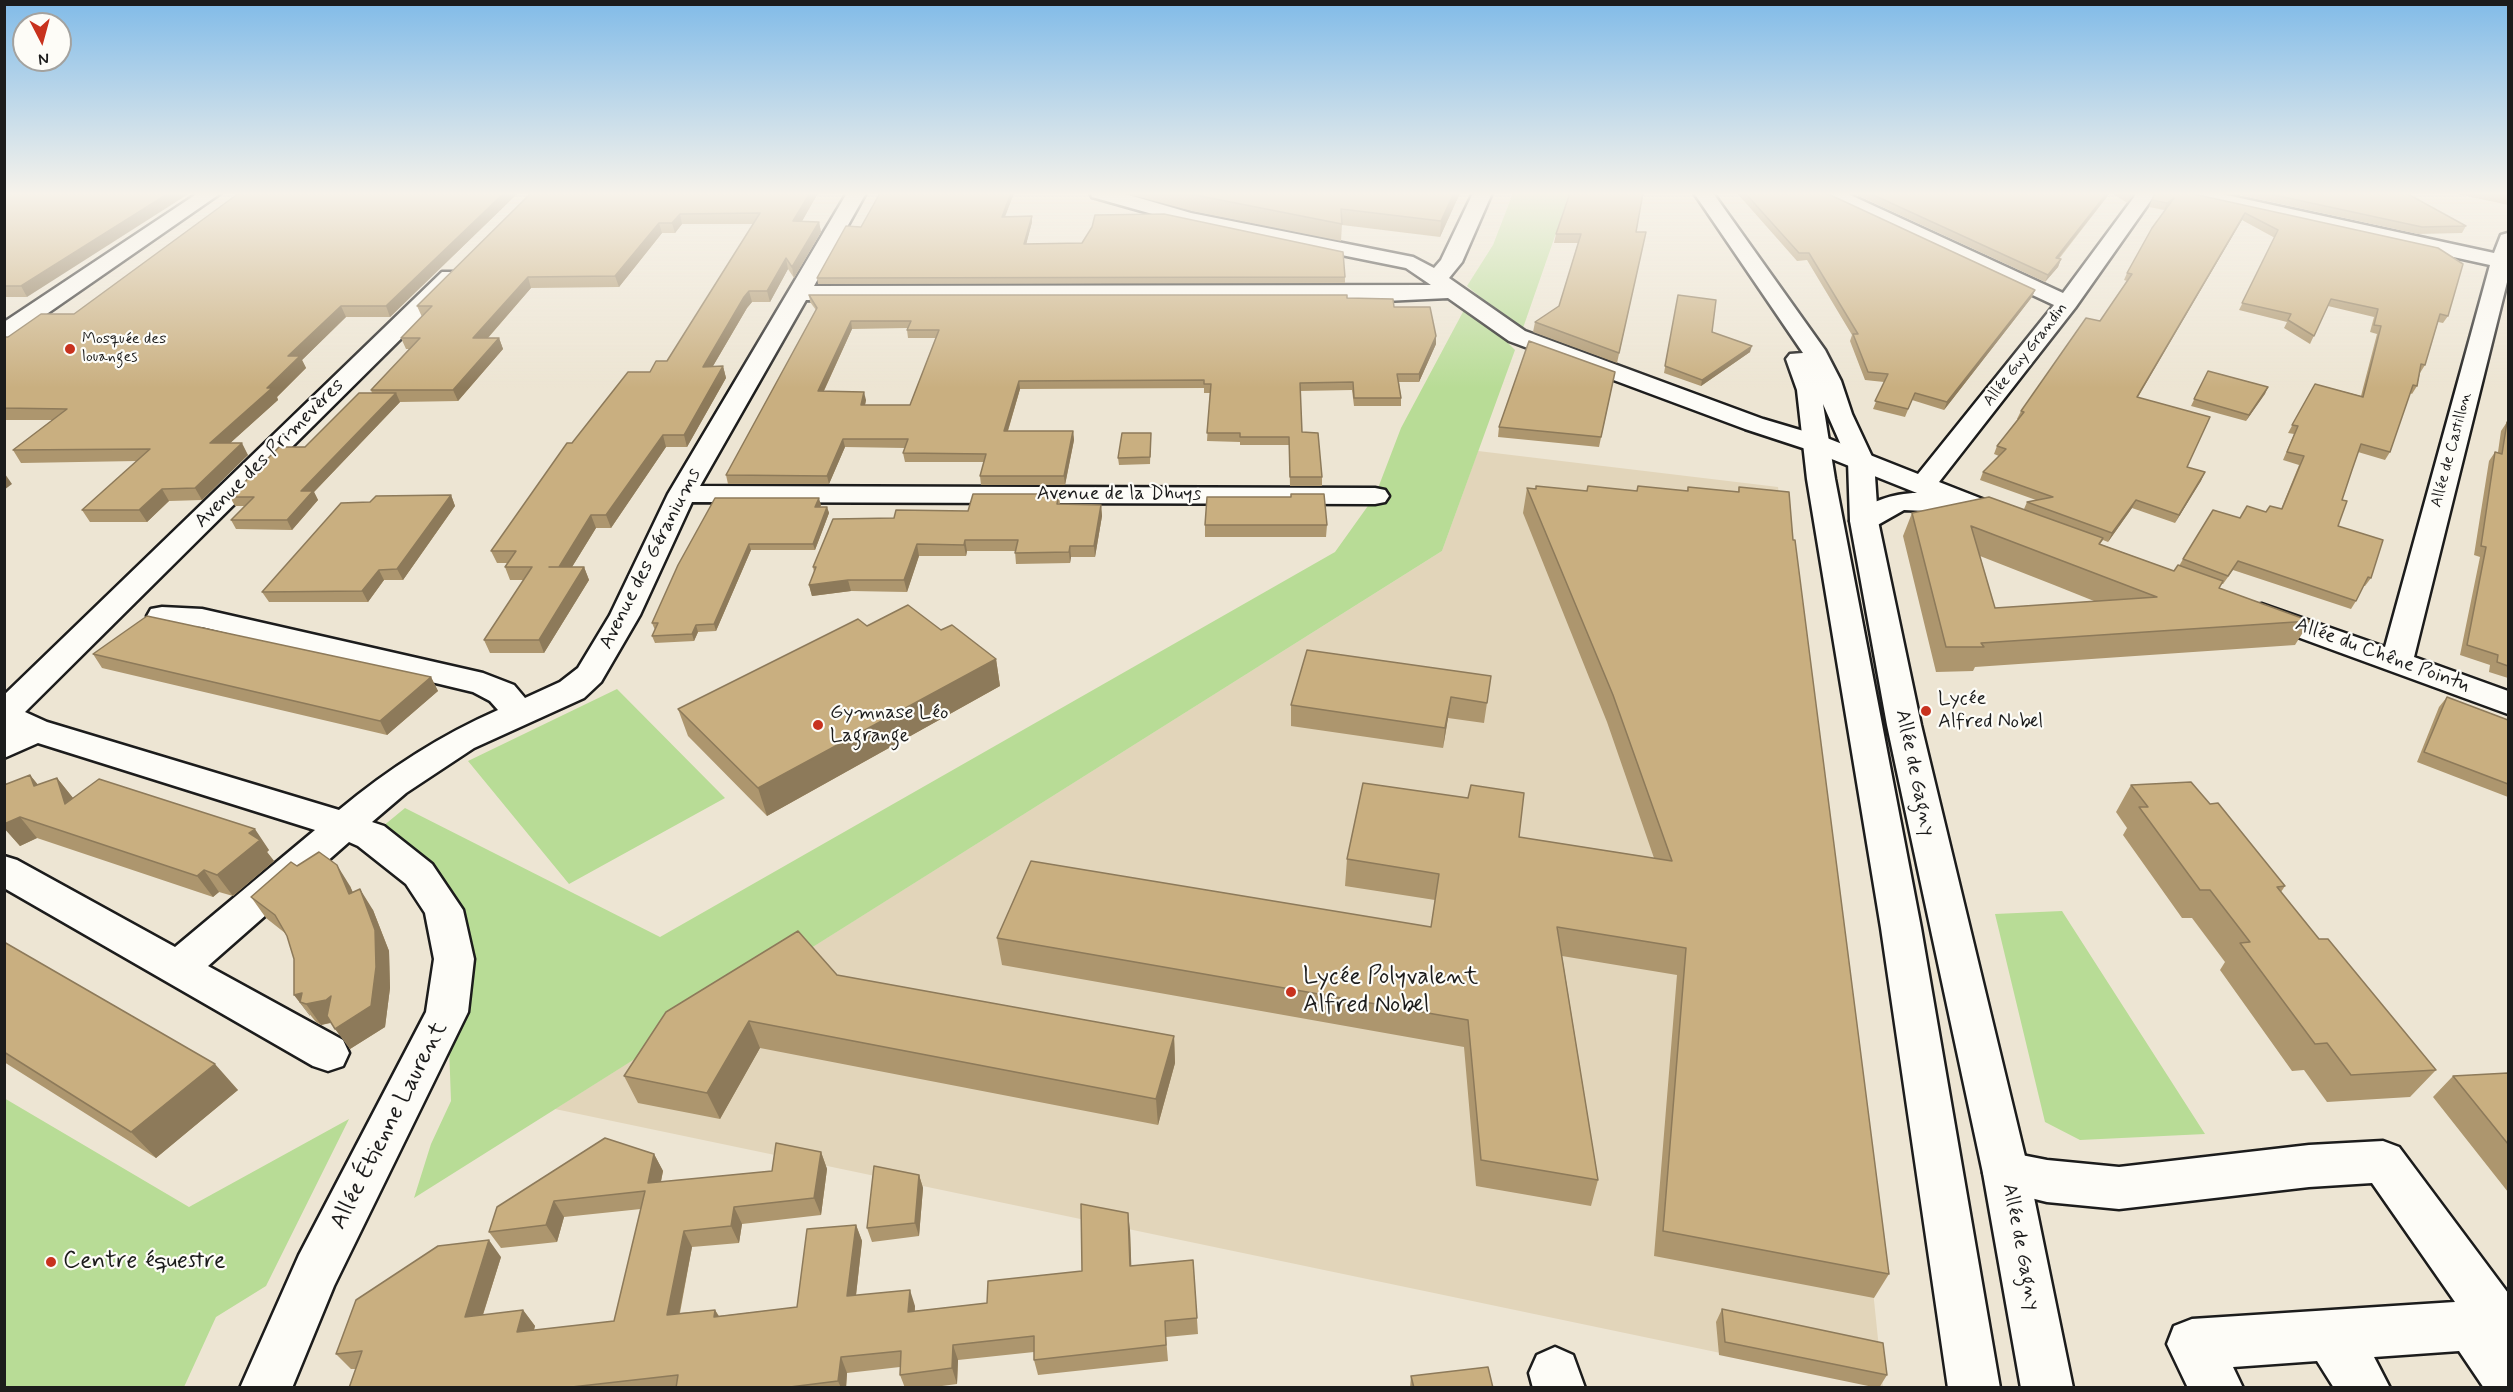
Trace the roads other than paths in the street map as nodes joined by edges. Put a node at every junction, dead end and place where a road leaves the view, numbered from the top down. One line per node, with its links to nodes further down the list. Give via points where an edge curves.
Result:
1 (116, 258): 14 (street)
2 (819, 258): 12 (street, Avenue des Géraniums)
3 (1388, 258): 11 (street, via 1413,263)
4 (1452, 258): 11 (street)
5 (1730, 258): 15 (street, Allée de Gagny, via 1795,353 1809,390)
6 (1748, 258): 16 (street, Allée de Gagny, via 1813,350)
7 (1969, 258): 13 (street)
8 (2100, 258): 13 (street, Allée Guy Grandin)
9 (2505, 258): 25 (street, Allée de Castillon)
10 (467, 260): 28 (street, Avenue des Primevères, via 35,686)
11 (1445, 285): 12 (street, via 1411,292); 15 (street, via 1517,336)
12 (797, 294): 18 (street, Avenue des Géraniums)
13 (2067, 303): 17 (street, Allée Guy Grandin)
14 (4, 333)
15 (1818, 444): 16 (street); 39 (street, Allée de Gagny, via 1821,479 1902,928)
16 (1861, 461): 17 (street); 21 (street, Allée de Gagny)
17 (1923, 485): 20 (street)
18 (682, 494): 19 (street, Avenue de la Dhuys); 27 (street, Avenue des Géraniums, via 625,615 590,675 572,690)
19 (1375, 496)
20 (1997, 515): 21 (street, via 1919,500 1885,506); 22 (street)
21 (1864, 520): 34 (street, Allée de Gagny, via 1916,782)
22 (2030, 527)
23 (2237, 604): 25 (street, Allée du Chêne Pointu)
24 (162, 616): 27 (street, via 202,618 483,684 502,693)
25 (2397, 660): 26 (street, Allée du Chêne Pointu)
26 (2508, 703)
27 (520, 714): 30 (street, Avenue des Géraniums, via 434,757 393,784)
28 (15, 720): 29 (street, Avenue des Primevères); 30 (street, Allée Étienne Laurent)
29 (4, 746)
30 (347, 826): 32 (street, Avenue des Géraniums); 38 (street, Allée Étienne Laurent, via 371,836 419,874 444,910 454,959 447,1012 316,1272)
31 (4, 870): 32 (street)
32 (179, 967): 33 (street)
33 (328, 1053)
34 (2006, 1173): 35 (street, via 2119,1188 2309,1166 2383,1162); 40 (street, Allée de Gagny)
35 (2493, 1324): 36 (street); 37 (street)
36 (2331, 1335): 41 (street, via 2192,1344); 42 (street)
37 (2508, 1377)
38 (266, 1388)
39 (1974, 1388)
40 (2048, 1388)
41 (2217, 1388)
42 (2364, 1388)

